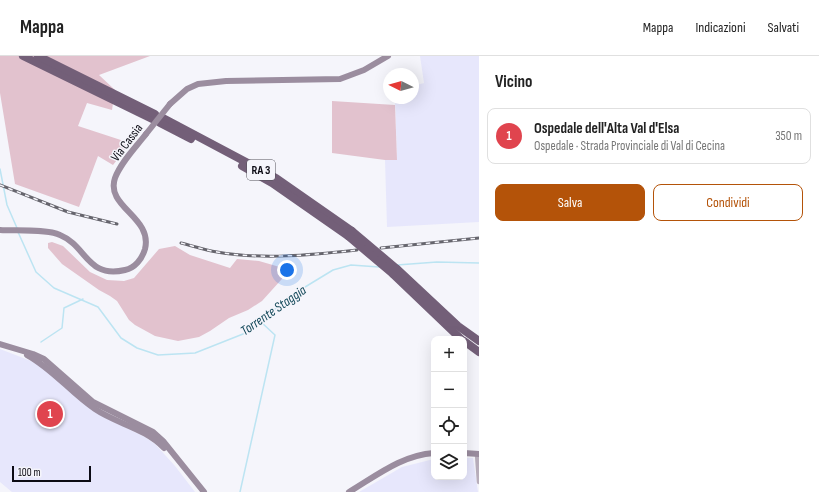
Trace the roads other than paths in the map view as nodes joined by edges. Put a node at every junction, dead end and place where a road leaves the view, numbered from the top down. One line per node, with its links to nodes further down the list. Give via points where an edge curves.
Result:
1 (24, 56): 2 (highway, via 154,117)
2 (38, 56)
3 (388, 56): 5 (main road, Via Cassia, bridge, via 364,70 340,78 226,81 198,84 187,89 170,104 146,134 120,168 115,179 116,196 137,220 146,240 142,256 136,265 128,270 102,270 92,264 70,240 57,234 43,231)
4 (162, 121): 6 (highway, RA 3, bridge, via 276,178)
5 (0, 230)
6 (395, 272): 7 (highway, RA 3); 8 (highway, RA 3)
7 (458, 336)
8 (479, 341)
9 (467, 343): 12 (highway)
10 (0, 344): 11 (main road)
11 (21, 351): 16 (main road, via 46,367 77,396 97,410 148,435); 16 (main road, via 46,361 97,405 153,432)
12 (479, 352)
13 (431, 453): 19 (main road, via 399,461)
14 (467, 453): 15 (main road)
15 (478, 454): 17 (street)
16 (179, 461): 18 (main road)
17 (479, 482)
18 (204, 492)
19 (349, 492)

